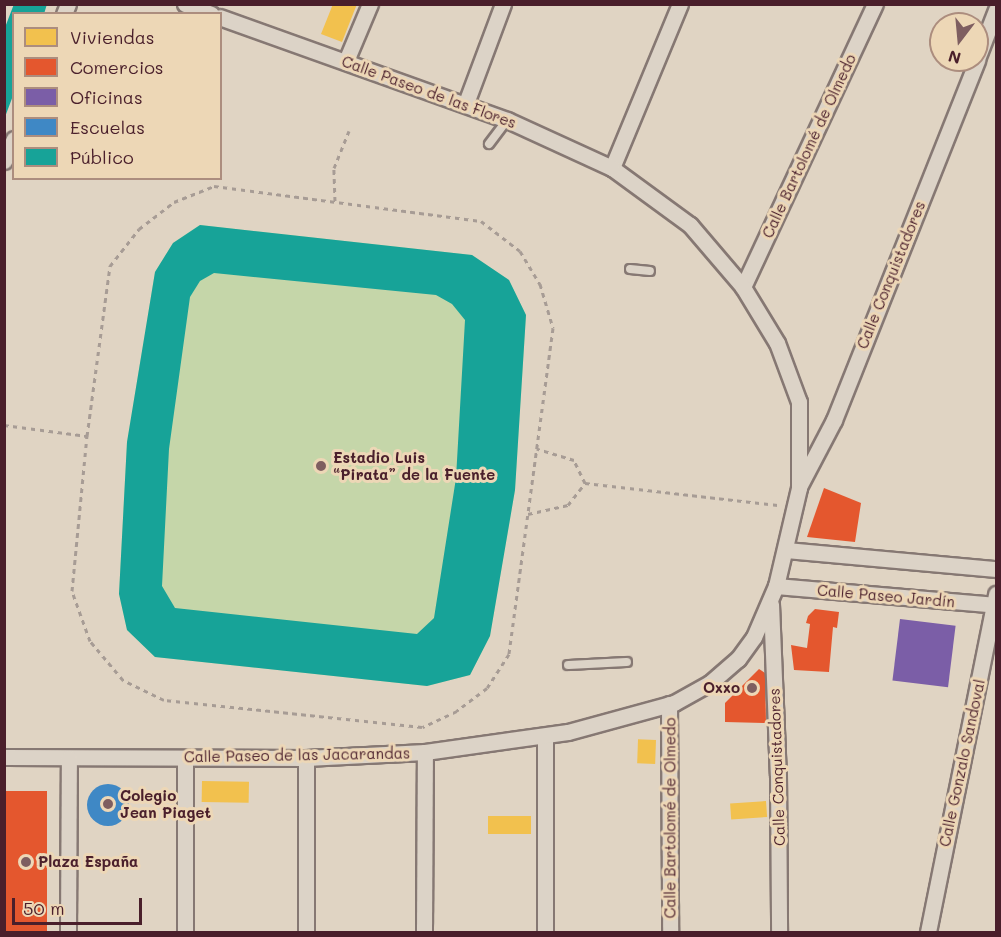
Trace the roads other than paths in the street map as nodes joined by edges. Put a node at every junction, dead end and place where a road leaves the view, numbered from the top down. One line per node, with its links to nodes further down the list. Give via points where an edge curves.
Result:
1 (185, 4): 7 (street)
2 (370, 4): 10 (street)
3 (503, 4): 12 (street)
4 (680, 4): 17 (street)
5 (875, 4): 20 (street, Calle Bartolomé de Olmedo)
6 (996, 10): 9 (street, Calle Conquistadores)
7 (208, 12)
8 (222, 18): 10 (street, Calle Paseo de las Flores)
9 (989, 28)
10 (346, 61): 12 (street, Calle Paseo de las Flores)
11 (972, 72): 21 (street, Calle Conquistadores, via 834,420)
12 (466, 103): 13 (street, Calle Paseo de las Flores)
13 (507, 120): 15 (lane); 17 (street, Calle Paseo de las Flores)
14 (12, 143): 16 (street)
15 (489, 144)
16 (4, 161)
17 (612, 168): 20 (street, Calle Paseo de las Flores, via 690,225)
18 (630, 269): 19 (lane)
19 (650, 271)
20 (743, 287): 21 (street, Calle Paseo de las Flores, via 777,343 799,402)
21 (799, 488): 22 (street, Calle Paseo de las Flores)
22 (786, 550): 23 (street); 24 (street, Calle Paseo de las Jacarandas)
23 (996, 569)
24 (776, 586): 25 (street, Calle Paseo de las Jacarandas); 26 (street, Calle Paseo Jardín)
25 (771, 601): 29 (street, Calle Paseo de las Jacarandas, via 754,637 738,659 710,683); 42 (street, Calle Conquistadores)
26 (996, 601): 43 (street, Calle Gonzalo Sandoval)
27 (627, 662): 28 (lane)
28 (568, 665)
29 (669, 704): 30 (street, Calle Paseo de las Jacarandas); 41 (street, Calle Bartolomé de Olmedo)
30 (545, 737): 31 (street, Calle Paseo de las Jacarandas); 40 (street)
31 (425, 752): 35 (street, Calle Paseo de las Jacarandas); 39 (street)
32 (4, 757): 33 (street, Calle Paseo de las Jacarandas)
33 (69, 758): 34 (street, Calle Paseo de las Jacarandas); 36 (street)
34 (185, 758): 35 (street, Calle Paseo de las Jacarandas); 37 (street)
35 (306, 758): 38 (street)
36 (68, 933)
37 (185, 933)
38 (306, 933)
39 (424, 933)
40 (545, 933)
41 (670, 933)
42 (779, 933)
43 (928, 933)

